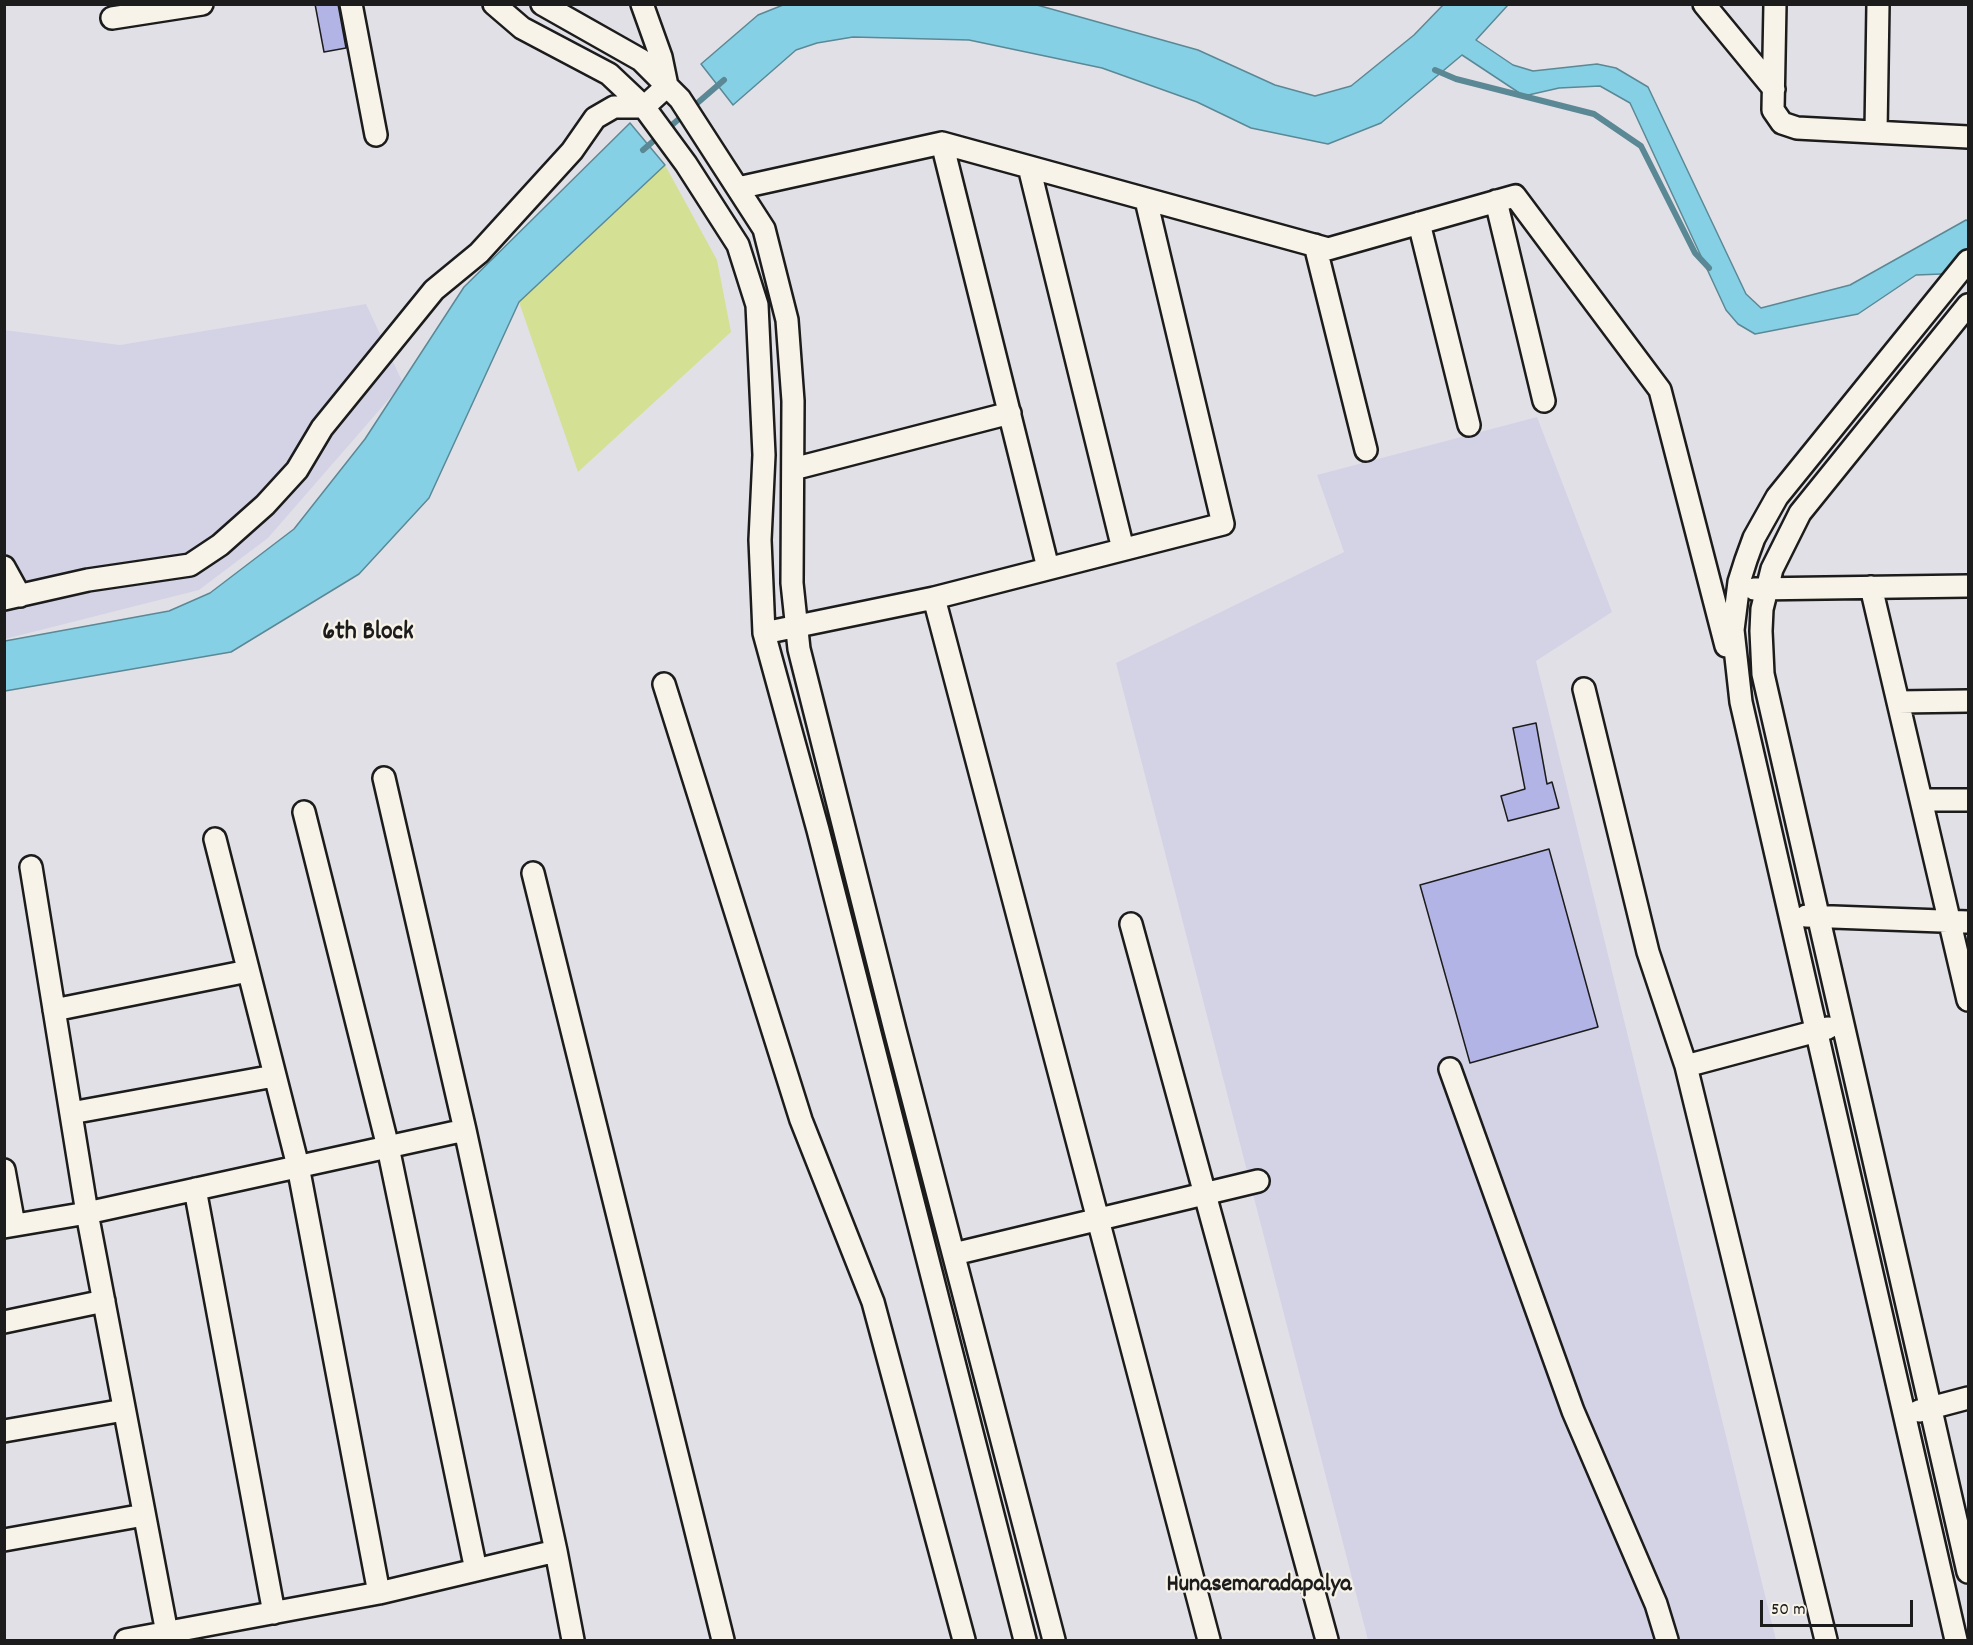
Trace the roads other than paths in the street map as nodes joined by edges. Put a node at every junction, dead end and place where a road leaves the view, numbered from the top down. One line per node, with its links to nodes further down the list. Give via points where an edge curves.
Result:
1 (202, 4): 9 (street)
2 (351, 4): 14 (street)
3 (494, 4): 12 (street, via 522,28 609,74)
4 (542, 4): 10 (street, via 641,60)
5 (642, 4): 10 (street)
6 (1704, 4): 11 (street)
7 (1775, 4): 11 (street)
8 (1878, 4): 13 (street)
9 (112, 18)
10 (667, 86): 12 (street); 18 (street)
11 (1774, 89): 13 (street, via 1773,110 1782,123 1797,128)
12 (644, 106): 37 (street, via 614,107 595,118 572,150 479,253 434,290 322,428 297,470 220,545 190,565 88,580); 40 (street, via 738,245 757,305 764,455 760,540)
13 (1876, 132): 15 (street)
14 (376, 135)
15 (1968, 137)
16 (942, 143): 17 (street); 18 (street); 26 (street)
17 (1029, 167): 19 (street); 30 (street)
18 (738, 188): 29 (street, via 764,230 787,320)
19 (1146, 200): 22 (street); 30 (street, via 1223,524)
20 (1496, 201): 21 (street); 25 (street); 44 (street, via 1515,196 1660,390)
21 (1419, 223): 22 (street, via 1328,249); 27 (street)
22 (1315, 245): 28 (street)
23 (1968, 261): 36 (street, via 1777,497 1754,538)
24 (1968, 305): 35 (street, via 1800,513 1779,549)
25 (1544, 401)
26 (1010, 413): 29 (street); 32 (street)
27 (1469, 424)
28 (1366, 450)
29 (793, 469): 39 (street, via 792,583)
30 (1123, 549): 32 (street)
31 (4, 567): 37 (street)
32 (1048, 568): 38 (street)
33 (1968, 586): 34 (street)
34 (1871, 587): 35 (street); 45 (street)
35 (1766, 588): 36 (street); 54 (street, via 1761,631 1763,674)
36 (1738, 589): 44 (street, via 1733,638)
37 (12, 597)
38 (934, 598): 39 (street); 74 (street)
39 (796, 627): 40 (street); 76 (street)
40 (764, 633): 96 (street)
41 (664, 684): 95 (street, via 801,1120 873,1302)
42 (1584, 689): 62 (street, via 1648,952)
43 (1968, 701): 45 (street)
44 (1741, 702): 53 (street)
45 (1898, 702): 47 (street)
46 (384, 778): 66 (street)
47 (1922, 800): 48 (street); 55 (street)
48 (1968, 800)
49 (304, 812): 67 (street)
50 (214, 839): 57 (street)
51 (31, 867): 59 (street)
52 (533, 873): 94 (street)
53 (1790, 915): 54 (street); 61 (street)
54 (1818, 916): 55 (street); 60 (street)
55 (1959, 922): 58 (street)
56 (1131, 924): 72 (street)
57 (248, 971): 59 (street); 64 (street)
58 (1968, 999)
59 (54, 1010): 65 (street)
60 (1843, 1025): 61 (street); 80 (street)
61 (1816, 1031): 62 (street); 82 (street)
62 (1686, 1066): 101 (street)
63 (1450, 1069): 100 (street, via 1573,1411 1656,1604)
64 (274, 1076): 65 (street); 68 (street)
65 (71, 1113): 73 (street)
66 (465, 1130): 67 (street); 86 (street)
67 (388, 1147): 68 (street); 87 (street)
68 (298, 1166): 71 (street); 89 (street)
69 (4, 1170): 75 (street)
70 (1258, 1181): 72 (street)
71 (195, 1189): 73 (street); 90 (street)
72 (1206, 1194): 74 (street); 99 (street)
73 (87, 1213): 75 (street); 77 (street)
74 (1098, 1220): 76 (street); 98 (street)
75 (9, 1226)
76 (954, 1254): 97 (street)
77 (104, 1302): 78 (street); 81 (street)
78 (4, 1322)
79 (1968, 1398): 80 (street)
80 (1931, 1408): 82 (street); 88 (street)
81 (124, 1410): 83 (street); 84 (street)
82 (1904, 1415): 102 (street)
83 (4, 1431)
84 (144, 1515): 85 (street); 91 (street)
85 (4, 1540)
86 (556, 1551): 87 (street); 93 (street)
87 (476, 1570): 89 (street)
88 (1968, 1572)
89 (379, 1593): 90 (street)
90 (274, 1613): 91 (street)
91 (167, 1633): 92 (street)
92 (126, 1641)
93 (573, 1641)
94 (723, 1641)
95 (964, 1641)
96 (1025, 1641)
97 (1054, 1641)
98 (1209, 1641)
99 (1328, 1641)
100 (1667, 1641)
101 (1826, 1641)
102 (1956, 1641)

